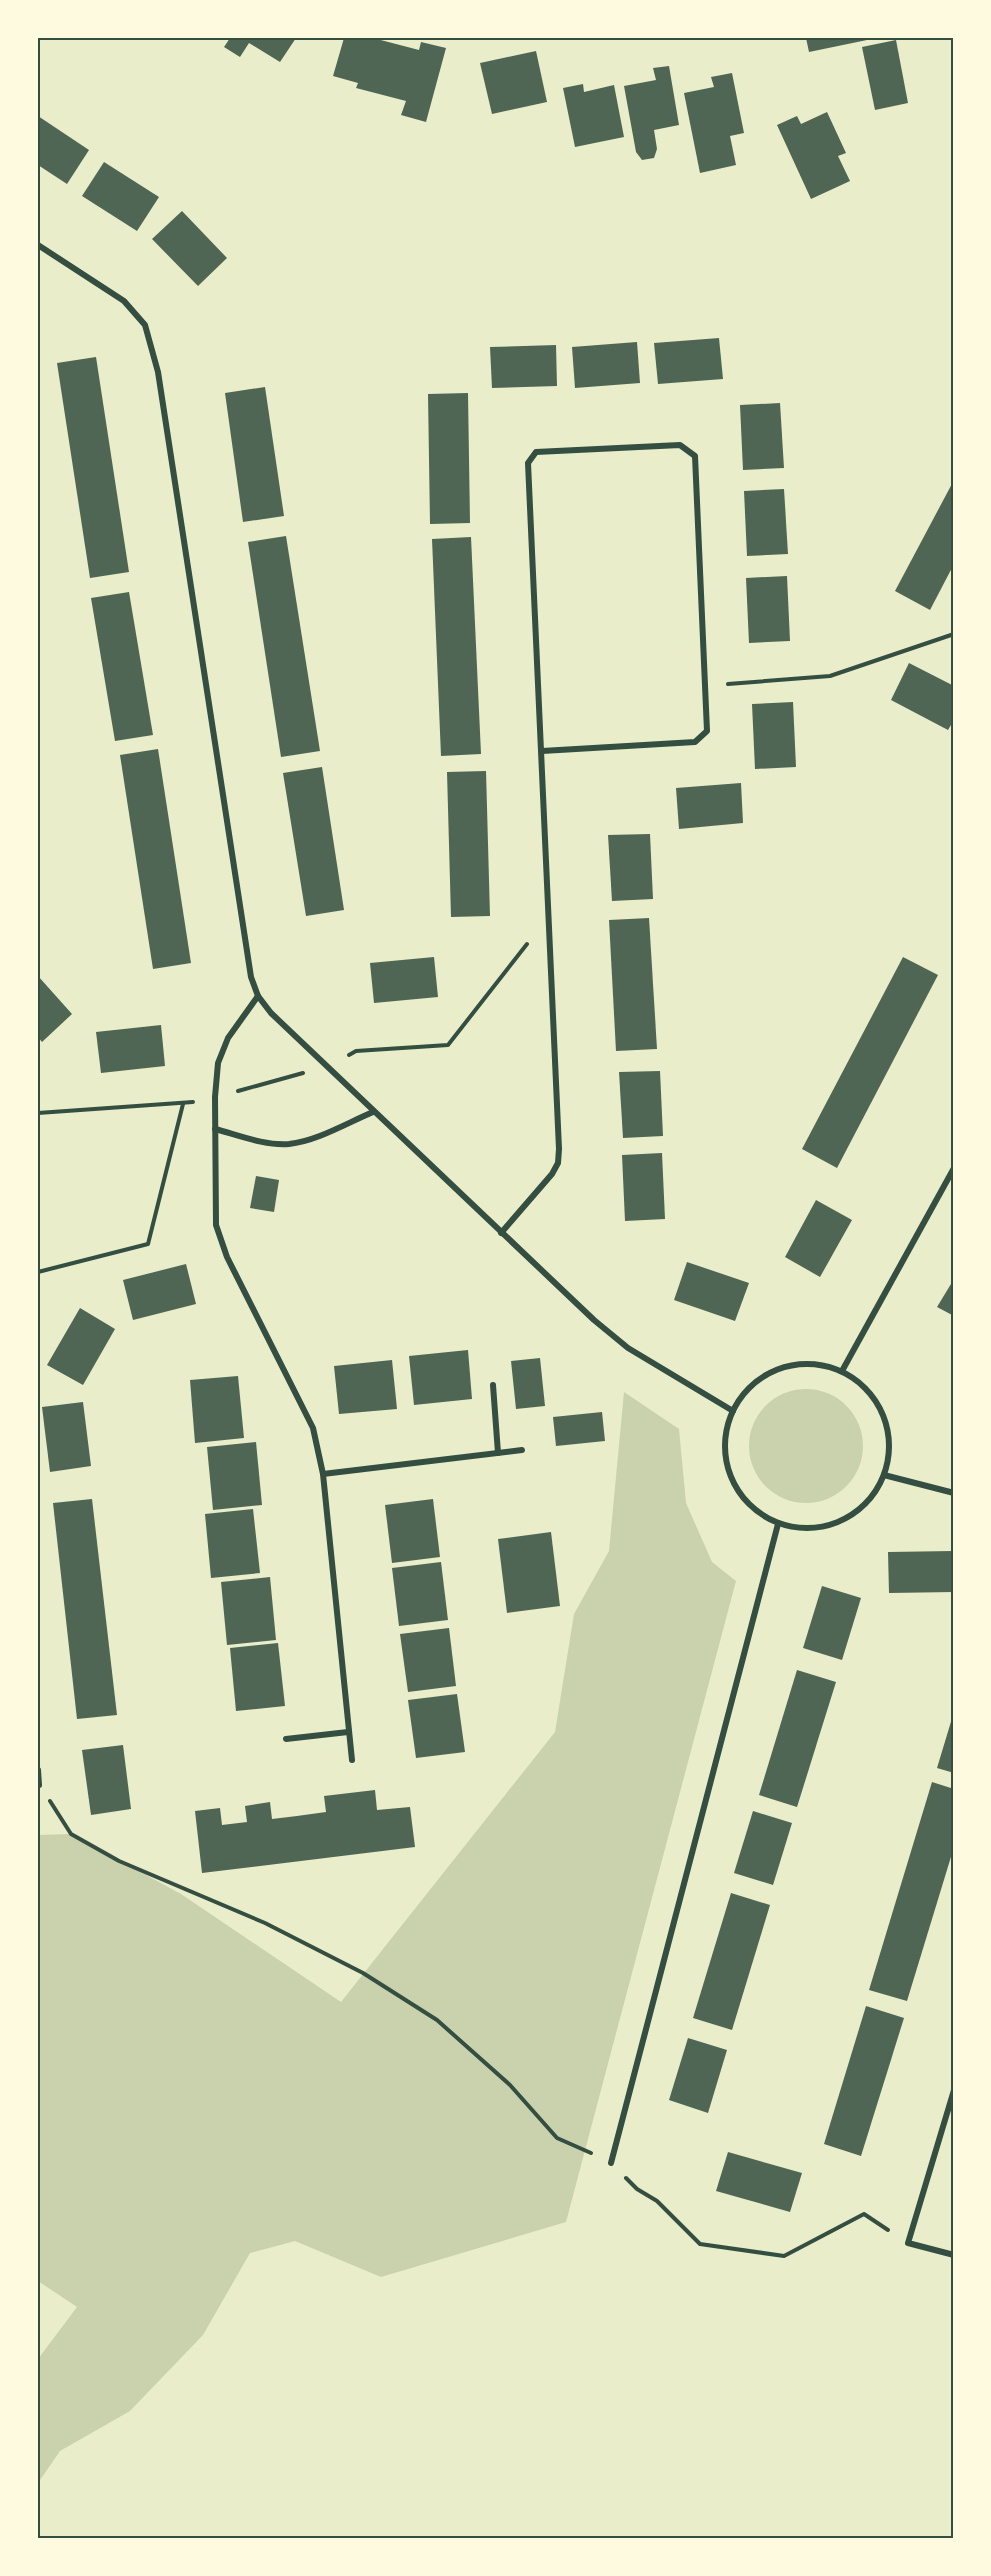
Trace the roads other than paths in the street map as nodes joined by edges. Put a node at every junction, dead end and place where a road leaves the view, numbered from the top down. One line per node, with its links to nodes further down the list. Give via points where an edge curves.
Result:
1 (38, 245): 3 (street, via 124,301 145,325 156,362 251,977)
2 (542, 751): 2 (street, via 528,463 536,452 680,445 695,456 708,731 695,742); 7 (street, via 558,1163)
3 (258, 996): 4 (street); 5 (street, via 228,1038 218,1063)
4 (373, 1112): 5 (street, via 288,1144); 7 (street)
5 (215, 1130): 13 (street, via 216,1225 227,1257 314,1428)
6 (954, 1168): 8 (street)
7 (501, 1233): 10 (street, via 628,1348)
8 (842, 1371): 10 (street, via 813,1364 784,1366 758,1379); 14 (street, via 866,1388 882,1412 889,1440)
9 (493, 1386): 12 (street)
10 (733, 1411): 16 (street, via 726,1427 724,1456 735,1488 754,1510)
11 (522, 1450): 12 (street)
12 (498, 1453): 13 (street)
13 (323, 1474): 17 (street)
14 (884, 1475): 15 (street); 16 (street, via 869,1500 845,1520 818,1529)
15 (954, 1492)
16 (778, 1524): 23 (street)
17 (348, 1732): 18 (street); 19 (street)
18 (286, 1739)
19 (352, 1760)
20 (38, 1770): 21 (street)
21 (39, 1785)
22 (954, 2090): 24 (street, via 908,2243)
23 (611, 2163)
24 (954, 2255)

